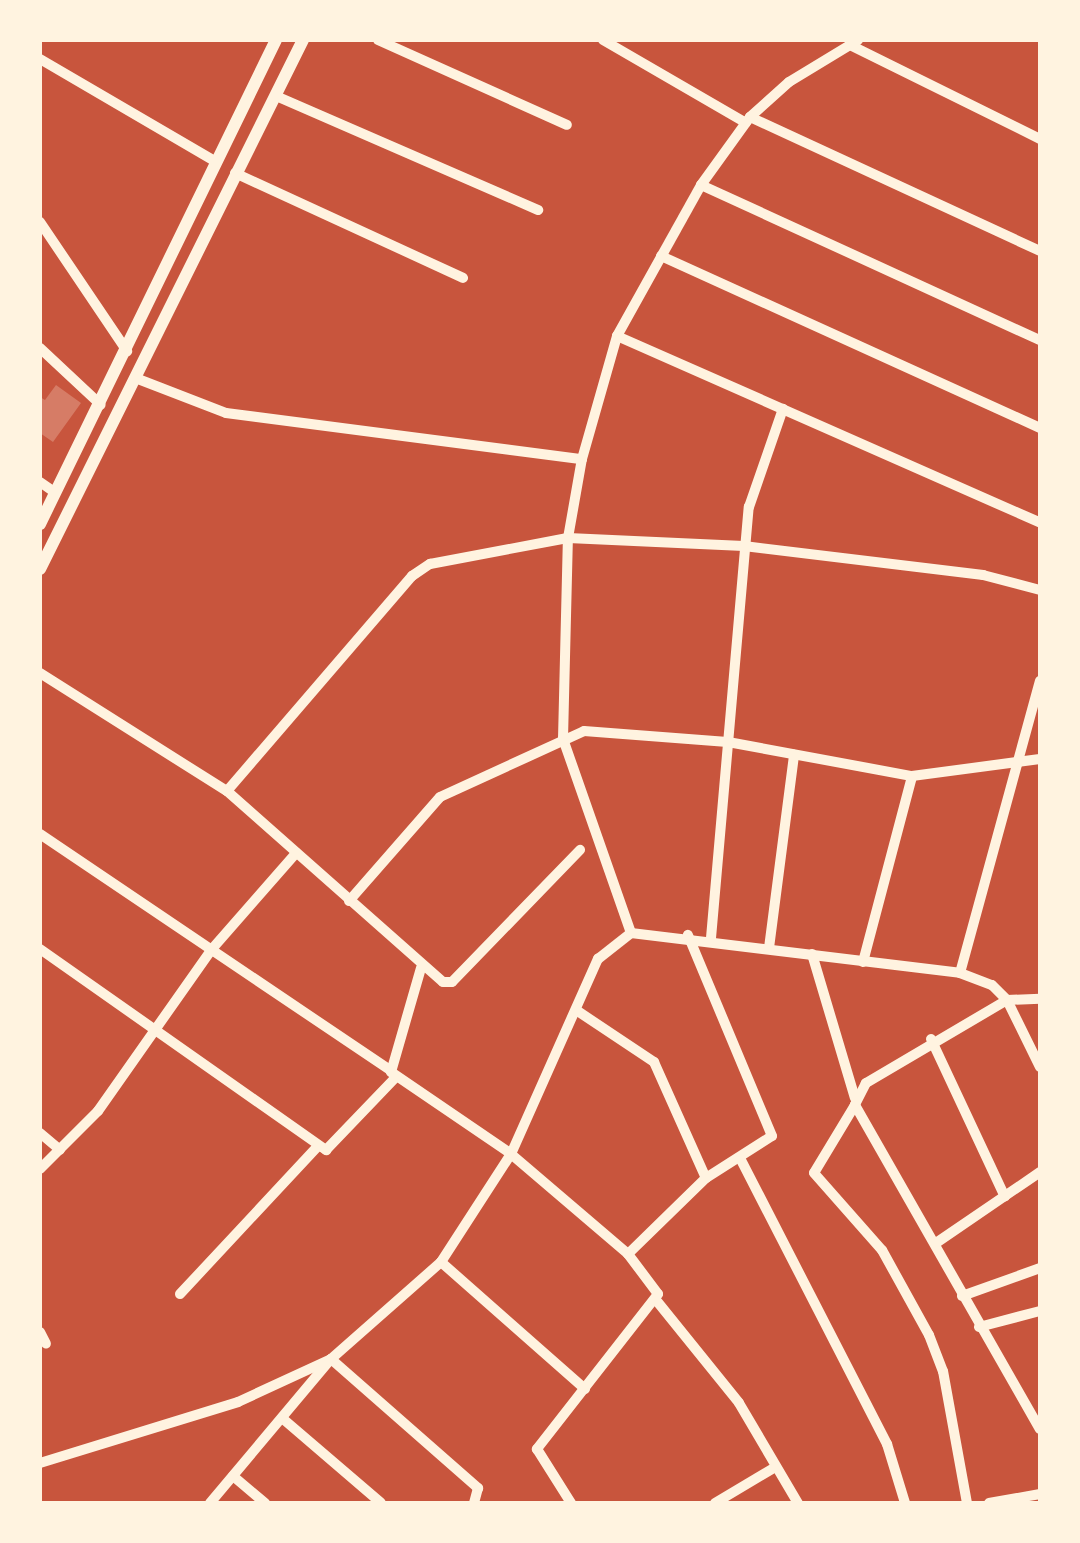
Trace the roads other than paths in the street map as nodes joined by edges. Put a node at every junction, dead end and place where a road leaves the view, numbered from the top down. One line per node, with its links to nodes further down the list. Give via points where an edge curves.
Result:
1 (303, 40): 7 (street)
2 (378, 40): 9 (street)
3 (603, 40): 8 (street)
4 (272, 42): 11 (street)
5 (854, 43): 8 (street, via 789,82); 10 (street)
6 (40, 59): 11 (street)
7 (276, 96): 12 (street); 14 (street)
8 (748, 120): 13 (street); 16 (street)
9 (568, 125)
10 (1040, 139)
11 (216, 162): 12 (street); 22 (street)
12 (236, 173): 18 (street); 23 (street)
13 (701, 184): 17 (street); 20 (street)
14 (538, 210)
15 (40, 222): 22 (street)
16 (1040, 251)
17 (661, 256): 19 (street); 26 (street)
18 (464, 278)
19 (616, 336): 25 (street); 27 (street)
20 (1040, 340)
21 (40, 348): 24 (street)
22 (127, 351): 24 (street)
23 (138, 378): 27 (street, via 226,413); 34 (street)
24 (101, 405): 29 (street)
25 (782, 409): 30 (street); 33 (street, via 753,491)
26 (1040, 428)
27 (582, 459): 32 (street)
28 (40, 482): 29 (street)
29 (56, 492): 31 (street)
30 (1040, 523)
31 (40, 524)
32 (568, 538): 33 (street); 38 (street); 44 (street, via 420,568)
33 (744, 546): 35 (street, via 984,575); 39 (street)
34 (40, 569)
35 (1040, 590)
36 (40, 673): 44 (street)
37 (1040, 681): 42 (street)
38 (563, 739): 39 (street, via 584,730); 48 (street, via 440,797); 49 (street)
39 (728, 742): 40 (street); 51 (street)
40 (794, 754): 43 (street); 52 (street)
41 (1040, 759): 42 (street)
42 (1015, 762): 43 (street); 58 (street)
43 (912, 776): 56 (street)
44 (227, 791): 47 (street)
45 (40, 834): 54 (street)
46 (580, 850): 57 (street, via 452,982)
47 (296, 853): 48 (street); 54 (street)
48 (349, 902): 57 (street)
49 (631, 933): 50 (street); 61 (street, via 598,960)
50 (688, 935): 51 (street); 71 (street, via 772,1136)
51 (711, 938): 52 (street)
52 (769, 948): 55 (street)
53 (40, 949): 62 (street)
54 (212, 950): 62 (street); 65 (street)
55 (812, 954): 56 (street); 66 (street)
56 (863, 962): 58 (street)
57 (422, 968): 65 (street)
58 (960, 973): 60 (street, via 992,985)
59 (1039, 997): 60 (street)
60 (1007, 1000): 63 (street); 64 (street)
61 (576, 1010): 70 (street); 74 (street, via 650,1057)
62 (158, 1030): 68 (street); 69 (street)
63 (931, 1039): 66 (street, via 866,1083); 75 (street)
64 (1040, 1068)
65 (393, 1074): 68 (street, via 331,1148); 70 (street)
66 (855, 1102): 76 (street); 106 (street, via 814,1174 882,1250 929,1335 943,1371)
67 (40, 1133): 69 (street)
68 (318, 1146): 80 (street)
69 (60, 1150): 72 (street)
70 (511, 1154): 77 (street); 78 (street)
71 (740, 1158): 74 (street); 105 (street, via 887,1444)
72 (40, 1170)
73 (1040, 1172): 75 (street)
74 (706, 1178): 77 (street)
75 (1006, 1198): 76 (street)
76 (936, 1243): 81 (street)
77 (628, 1254): 82 (street)
78 (442, 1262): 87 (street); 88 (street)
79 (1040, 1268): 81 (street)
80 (180, 1294)
81 (962, 1296): 84 (street)
82 (656, 1300): 88 (street); 94 (street, via 739,1403)
83 (1040, 1311): 84 (street)
84 (979, 1327): 90 (street)
85 (40, 1332): 86 (street)
86 (46, 1344)
87 (331, 1358): 91 (street); 93 (street, via 238,1402); 101 (street, via 478,1488)
88 (585, 1389): 102 (street, via 536,1452)
89 (1040, 1392): 90 (street)
90 (1024, 1397): 92 (street)
91 (282, 1418): 95 (street); 100 (street)
92 (1040, 1429)
93 (40, 1463)
94 (772, 1468): 97 (street); 103 (street)
95 (233, 1476): 98 (street); 99 (street)
96 (1040, 1494): 107 (street)
97 (794, 1498): 104 (street)
98 (210, 1503)
99 (265, 1503)
100 (382, 1503)
101 (474, 1503)
102 (571, 1503)
103 (715, 1503)
104 (777, 1503)
105 (905, 1503)
106 (966, 1503)
107 (990, 1503)

